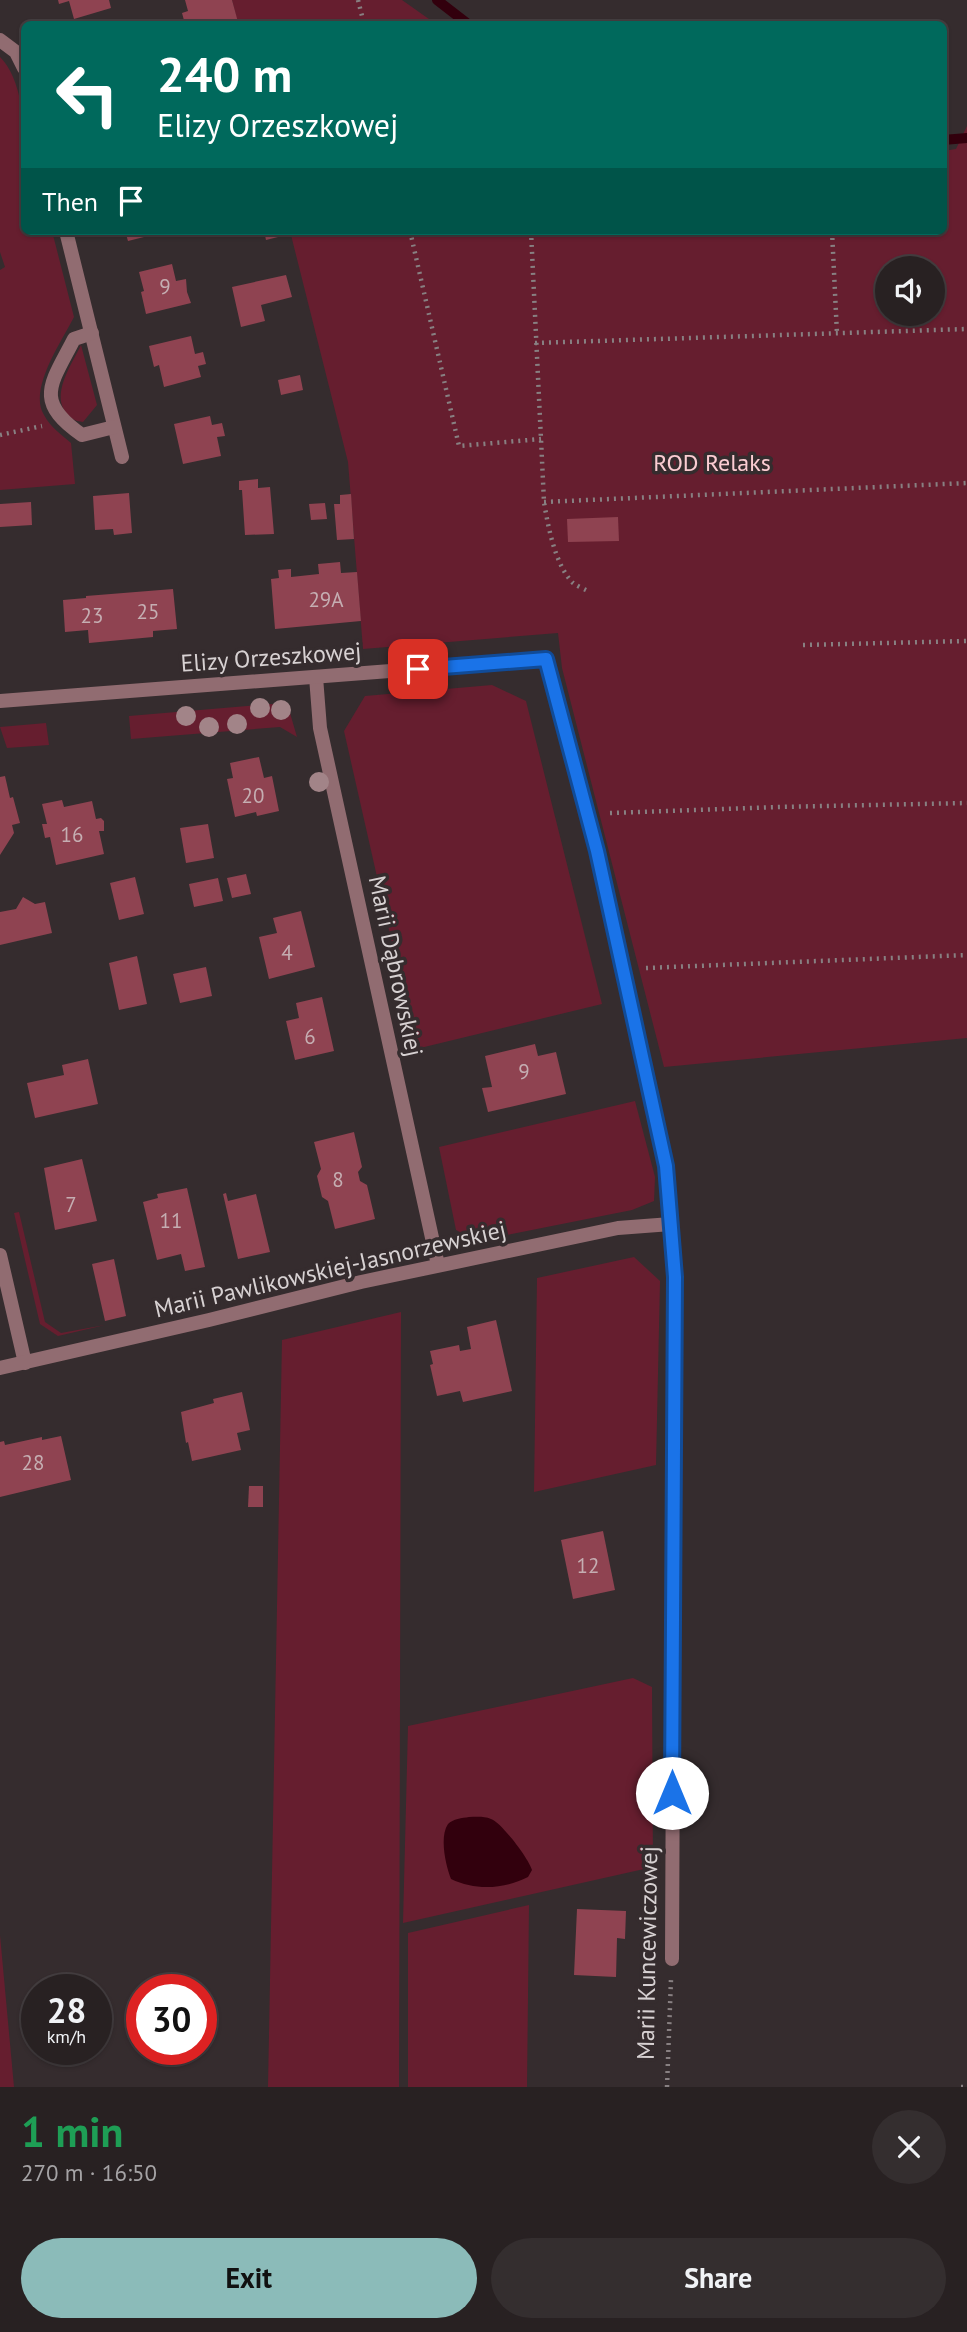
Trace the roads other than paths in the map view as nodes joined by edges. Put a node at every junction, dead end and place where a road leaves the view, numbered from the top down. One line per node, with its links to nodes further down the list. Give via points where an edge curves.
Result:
1 (0, 40): 2 (street)
2 (21, 62)
3 (67, 235): 4 (street)
4 (92, 333): 5 (street); 5 (street, via 74,340 50,394 63,422 82,435)
5 (114, 427): 6 (street)
6 (122, 457)
7 (546, 659): 8 (street, Elizy Orzeszkowej); 10 (street, Marii Kuncewiczowej, via 606,892 666,1166)
8 (316, 677): 9 (street, Elizy Orzeszkowej); 12 (street, Marii Dąbrowskiej, via 320,728)
9 (0, 701)
10 (671, 1224): 12 (street, Marii Pawlikowskiej-Jasnorzewskiej, via 618,1228); 15 (street, Marii Kuncewiczowej, via 675,1277)
11 (0, 1255): 13 (street)
12 (438, 1265): 13 (street, Marii Pawlikowskiej-Jasnorzewskiej)
13 (24, 1363): 14 (street, Marii Pawlikowskiej-Jasnorzewskiej)
14 (0, 1368)
15 (672, 1959)

